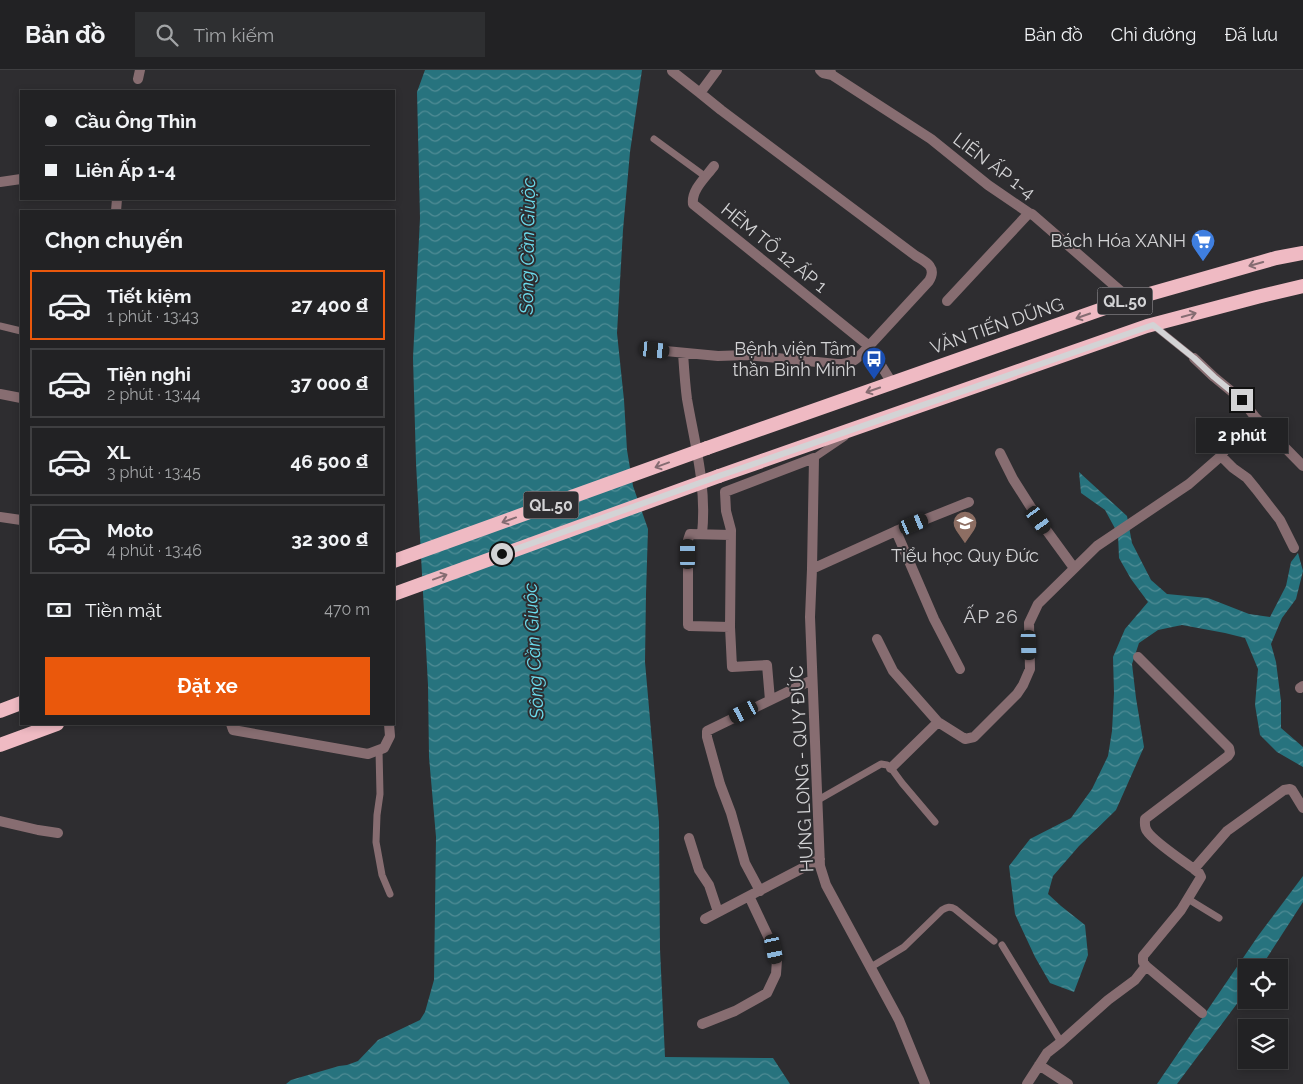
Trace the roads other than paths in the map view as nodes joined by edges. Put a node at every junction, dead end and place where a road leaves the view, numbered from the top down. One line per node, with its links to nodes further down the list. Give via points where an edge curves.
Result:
1 (717, 70): 5 (street)
2 (820, 70): 4 (street, LIÊN ẤP 1-4)
3 (672, 71): 5 (street)
4 (831, 72): 11 (street, LIÊN ẤP 1-4, via 930,139)
5 (700, 93): 19 (street, via 932,269 929,281)
6 (654, 139): 8 (lane)
7 (714, 166): 8 (street, HẺM TỔ 12 ẤP 1)
8 (706, 177): 19 (street, HẺM TỔ 12 ẤP 1, via 695,191 693,204)
9 (20, 179): 10 (street)
10 (0, 182)
11 (1028, 213): 14 (street, LIÊN ẤP 1-4); 15 (street)
12 (1303, 253): 14 (highway, VĂN TIẾN DŨNG / QL.50, one-way to 14)
13 (1303, 286): 16 (highway, QL.50, one-way to 13)
14 (1131, 300): 23 (highway, VĂN TIẾN DŨNG / QL.50, one-way to 23)
15 (947, 301)
16 (1153, 325): 22 (lane); 27 (highway, QL.50)
17 (0, 326): 18 (lane)
18 (20, 331)
19 (869, 346): 21 (street, via 854,361 845,364); 23 (street)
20 (655, 350): 21 (street)
21 (683, 353): 36 (street, via 687,397 701,469)
22 (1194, 358): 26 (street, via 1242,400)
23 (892, 383): 39 (highway, VĂN TIẾN DŨNG / QL.50, one-way to 39, bridge)
24 (0, 394): 25 (street)
25 (20, 398)
26 (1254, 417): 29 (street); 31 (street)
27 (860, 426): 30 (lane); 42 (highway, QL.50, one-way to 27, bridge)
28 (1000, 454): 40 (street, via 1039,520)
29 (1221, 456): 38 (street, via 1246,478 1280,520); 40 (street, via 1189,484 1097,546)
30 (814, 458): 37 (street, via 725,492); 41 (street, HƯNG LONG - QUY ĐỨC)
31 (1303, 466)
32 (969, 502): 35 (street)
33 (0, 517): 34 (street)
34 (20, 520)
35 (896, 531): 41 (street); 46 (street, via 934,619)
36 (702, 534): 37 (street); 43 (street, via 689,536 688,625)
37 (731, 535): 43 (street)
38 (1294, 548)
39 (395, 562)
40 (1074, 568): 51 (street, via 1035,610 1030,623 1030,669 1017,694 974,737 965,739)
41 (812, 569): 47 (street, HƯNG LONG - QUY ĐỨC)
42 (395, 594)
43 (730, 627): 48 (street, via 732,667 767,665)
44 (877, 639): 51 (street, via 893,671)
45 (1138, 657): 65 (street, via 1229,748 1228,756 1146,819 1145,826 1153,838)
46 (960, 669)
47 (812, 680): 48 (street); 58 (street, HƯNG LONG - QUY ĐỨC)
48 (770, 700): 66 (street, via 707,731 745,863)
49 (20, 703): 50 (highway)
50 (0, 711)
51 (938, 722): 57 (street)
52 (54, 725): 55 (highway)
53 (232, 725): 56 (street, via 234,730 368,754)
54 (389, 725): 56 (street, via 390,736 384,748)
55 (0, 745)
56 (379, 750): 67 (lane, via 376,842 382,875)
57 (891, 768): 58 (lane, via 881,764); 61 (lane)
58 (818, 800): 64 (street, HƯNG LONG - QUY ĐỨC)
59 (1303, 808): 65 (street, via 1292,790 1284,790 1227,831)
60 (0, 820): 62 (street)
61 (935, 822)
62 (58, 833)
63 (689, 838): 70 (street)
64 (820, 859): 66 (street); 76 (street, HƯNG LONG - QUY ĐỨC, via 826,884)
65 (1194, 869): 69 (street, via 1201,877)
66 (760, 891): 68 (street)
67 (390, 894)
68 (749, 896): 70 (street); 78 (street, via 774,949 776,974 767,993 736,1011)
69 (1188, 899): 71 (lane); 75 (street, via 1143,956)
70 (718, 912): 72 (street)
71 (1219, 918)
72 (705, 919)
73 (994, 941): 76 (lane, via 955,909 947,907 904,947)
74 (1002, 946): 79 (lane)
75 (1146, 966): 77 (street); 79 (street, via 1135,980)
76 (871, 967): 81 (street, HƯNG LONG - QUY ĐỨC, via 900,1020)
77 (1202, 1013)
78 (702, 1024)
79 (1061, 1042): 80 (street, via 1047,1053)
80 (1039, 1065): 82 (street); 83 (street)
81 (925, 1084)
82 (1027, 1084)
83 (1068, 1084)

